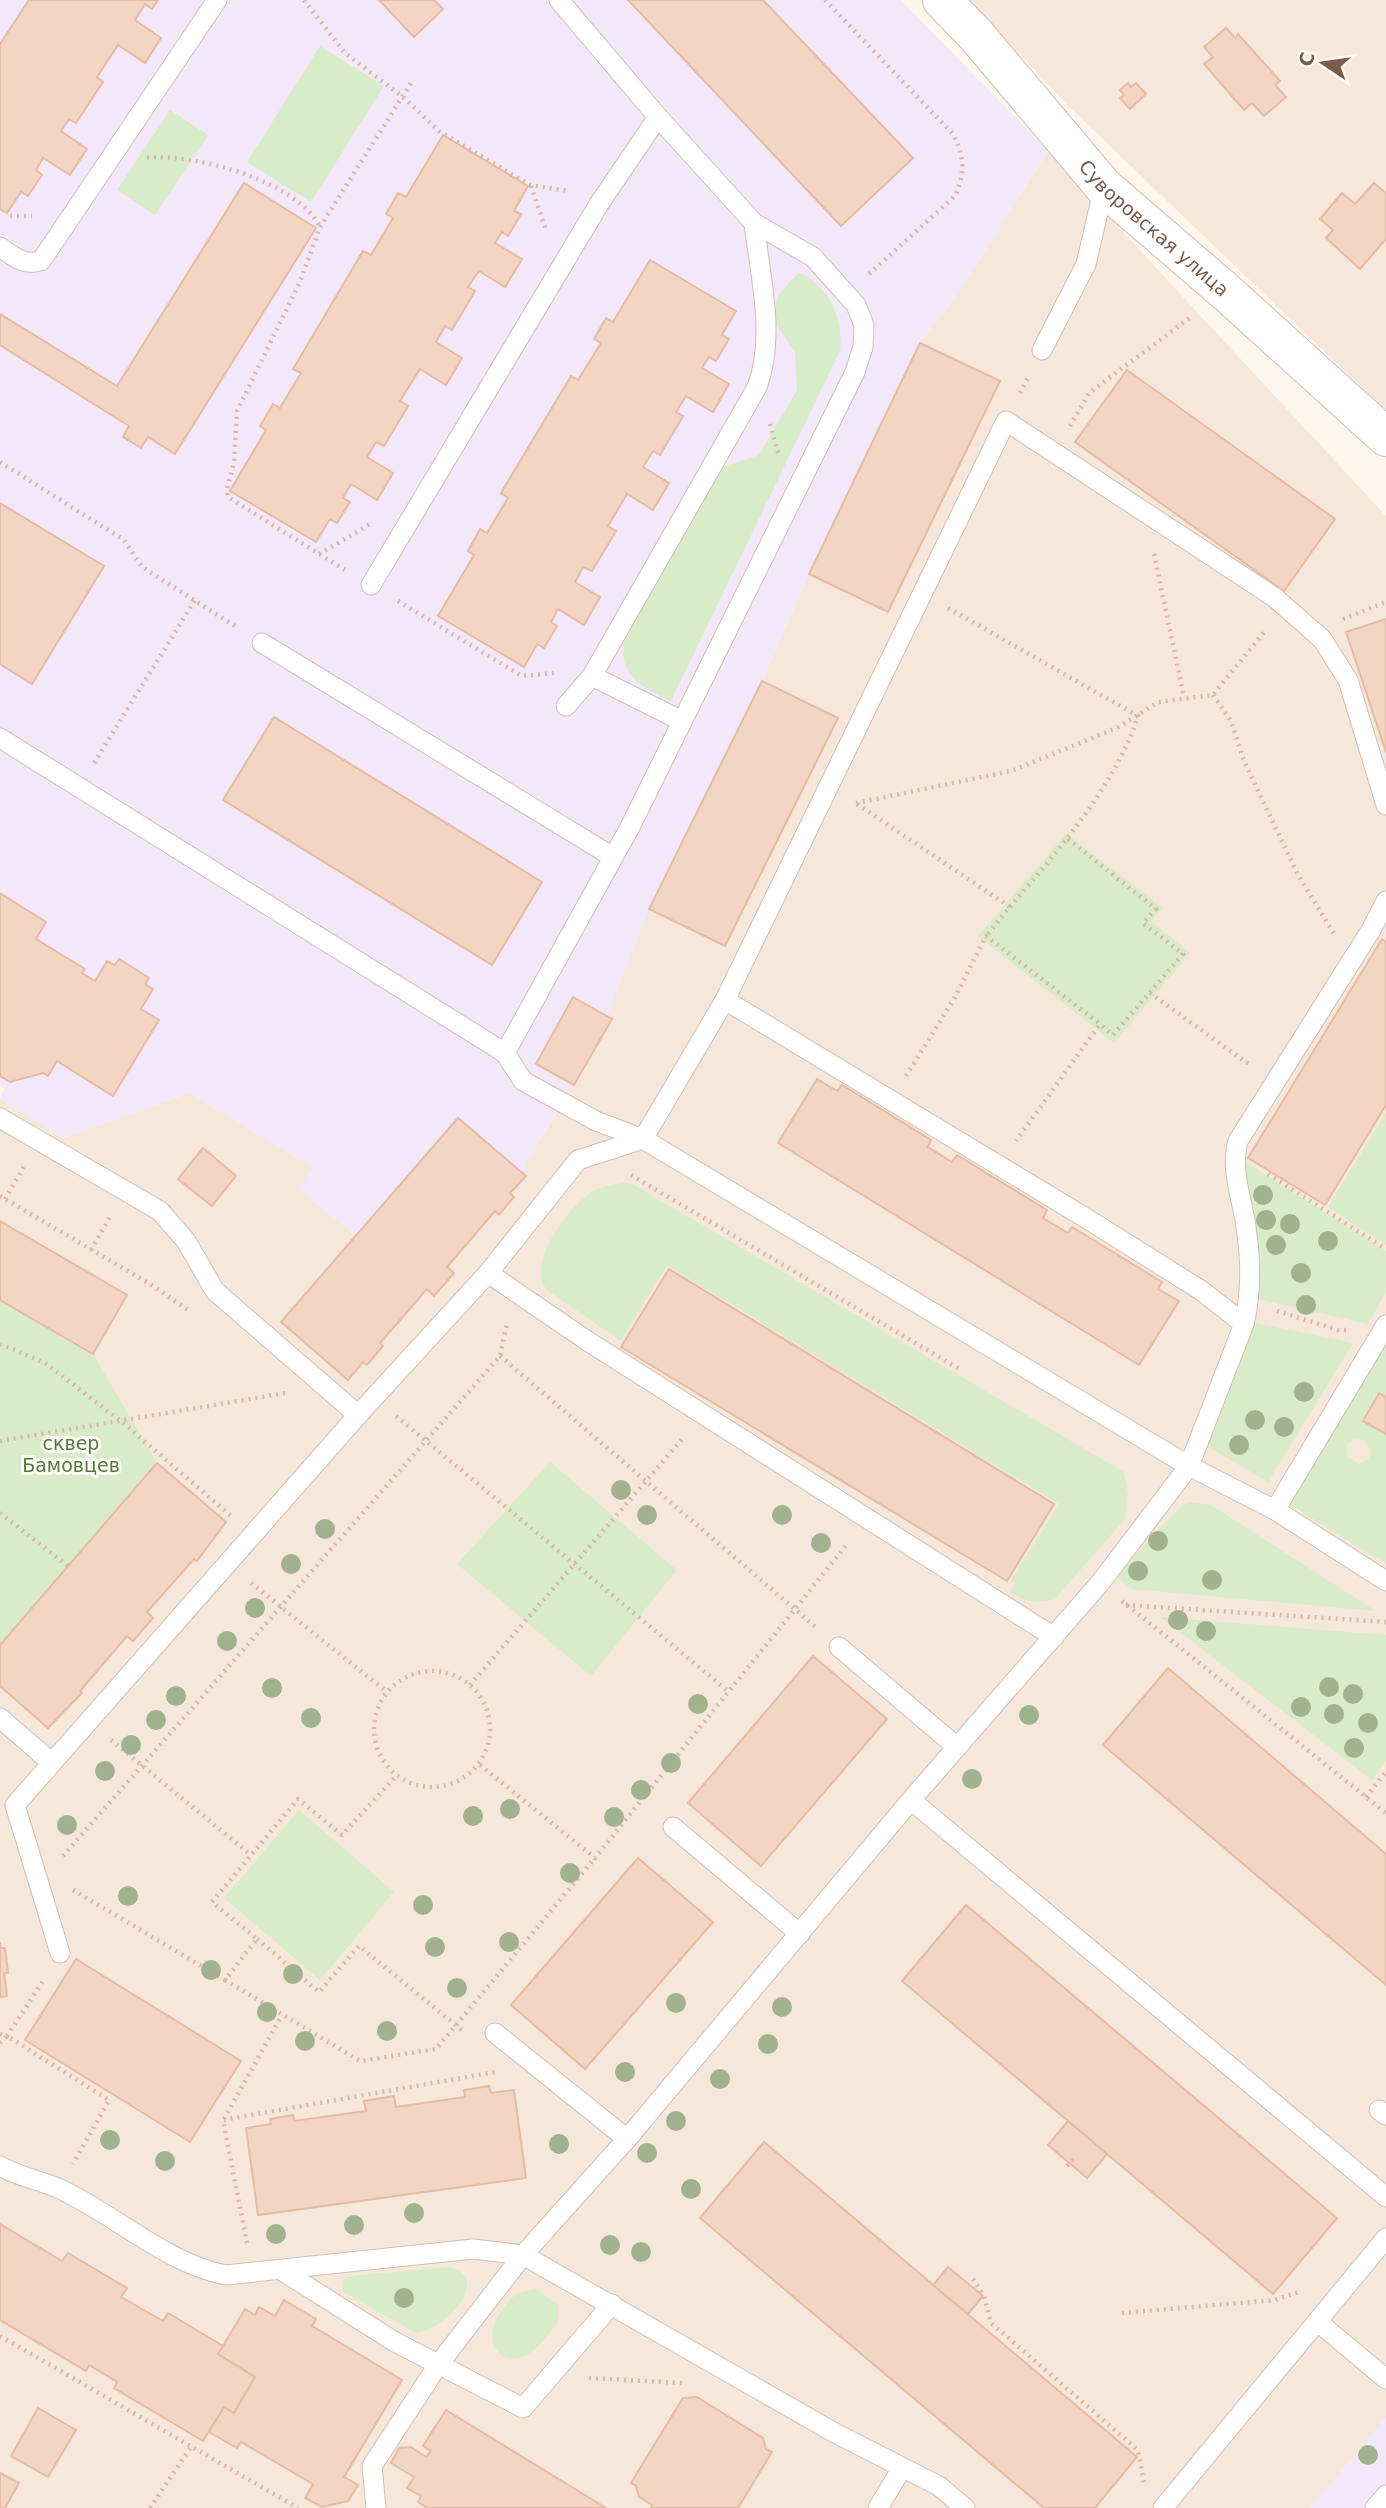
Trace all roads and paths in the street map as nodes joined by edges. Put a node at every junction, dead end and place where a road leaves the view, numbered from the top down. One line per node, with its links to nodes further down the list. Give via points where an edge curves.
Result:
1 (217, 0): 9 (lane)
2 (304, 0): 7 (path, via 345,53)
3 (559, 0): 8 (lane)
4 (825, 0): 20 (path, via 952,133 963,164 955,196)
5 (942, 0): 11 (street, Суворовская улица)
6 (411, 83): 7 (path)
7 (402, 97): 10 (path, via 439,131); 16 (path)
8 (658, 117): 15 (lane); 29 (lane, via 599,204)
9 (110, 162): 16 (path, via 158,157 238,170 256,176 304,208); 18 (lane, via 41,261 23,262)
10 (530, 185): 12 (path); 17 (path)
11 (1104, 187): 19 (street, Суворовская улица); 21 (lane, via 1086,264)
12 (568, 191)
13 (0, 215): 14 (path)
14 (40, 215)
15 (754, 223): 20 (lane, via 813,257); 22 (lane, via 766,335 765,364)
16 (320, 227): 29 (path, via 299,284 237,411 228,497)
17 (547, 236)
18 (0, 247)
19 (1226, 292): 24 (street, Суворовская улица); 25 (path, via 1089,393)
20 (847, 295): 27 (lane, via 864,325 863,347)
21 (1042, 350): 23 (path)
22 (757, 387): 27 (path, via 774,433); 37 (lane)
23 (1006, 421): 25 (lane); 30 (lane)
24 (1386, 437)
25 (1054, 453): 28 (lane)
26 (0, 462): 31 (path, via 124,540 142,567)
27 (789, 505): 42 (lane)
28 (1146, 512): 33 (lane); 39 (path)
29 (371, 585): 36 (path, via 522,676)
30 (923, 594): 41 (path); 45 (lane)
31 (195, 600): 35 (path); 44 (path)
32 (1386, 602): 34 (path)
33 (1285, 606): 34 (lane); 38 (path)
34 (1313, 631): 47 (lane, via 1348,680)
35 (262, 643): 49 (lane)
36 (560, 674)
37 (592, 676): 40 (lane); 42 (lane)
38 (1213, 695): 39 (path); 53 (path, via 1231,720 1244,761 1297,873)
39 (1184, 697): 41 (path, via 1158,702)
40 (566, 706)
41 (1138, 716): 46 (path, via 1011,771); 48 (path, via 1131,738)
42 (682, 721): 49 (lane)
43 (0, 738): 44 (lane)
44 (79, 788): 57 (lane)
45 (827, 788): 46 (path); 55 (lane)
46 (857, 804): 51 (path)
47 (1386, 805)
48 (1068, 839): 51 (path); 54 (path, via 1156,909 1143,923 1183,954)
49 (613, 857): 57 (lane)
50 (1386, 901): 53 (lane)
51 (1010, 907): 52 (path)
52 (986, 936): 56 (path); 59 (path, via 954,999)
53 (1349, 962): 58 (lane)
54 (1150, 993): 56 (path, via 1114,1035); 58 (path)
55 (725, 1000): 59 (lane); 61 (lane)
56 (1100, 1024): 64 (path)
57 (505, 1053): 61 (lane, via 523,1081 596,1121)
58 (1274, 1082): 62 (lane)
59 (892, 1099): 64 (lane)
60 (0, 1118): 76 (lane, via 160,1211 186,1241 215,1291)
61 (643, 1139): 63 (lane); 83 (lane)
62 (1235, 1153): 66 (path); 69 (lane, via 1250,1264)
63 (604, 1154): 67 (lane, via 578,1160); 75 (path, via 641,1183)
64 (999, 1164): 71 (lane, via 1202,1292)
65 (0, 1196): 70 (path)
66 (1386, 1249)
67 (488, 1273): 68 (lane); 77 (lane)
68 (512, 1292): 74 (path); 78 (lane)
69 (1249, 1303): 71 (lane); 72 (path, via 1338,1329)
70 (195, 1315)
71 (1244, 1324): 83 (lane)
72 (1385, 1327): 85 (lane)
73 (0, 1344): 80 (path, via 45,1363)
74 (500, 1356): 82 (path); 84 (path)
75 (963, 1371)
76 (325, 1387): 79 (lane); 80 (path)
77 (374, 1398): 79 (lane); 82 (path)
78 (704, 1413): 84 (path); 87 (lane)
79 (358, 1415): 88 (lane)
80 (122, 1422): 81 (path); 88 (path)
81 (0, 1441)
82 (425, 1441): 90 (path); 95 (path)
83 (1189, 1466): 85 (lane); 93 (lane)
84 (647, 1481): 90 (path); 96 (path)
85 (1275, 1510): 92 (lane)
86 (0, 1513): 91 (path)
87 (868, 1518): 96 (path); 98 (lane)
88 (253, 1534): 89 (lane)
89 (227, 1564): 95 (path); 104 (lane)
90 (574, 1565): 100 (path); 102 (path)
91 (68, 1566)
92 (1386, 1581)
93 (1100, 1583): 94 (path); 98 (lane)
94 (1125, 1604): 97 (path); 111 (path)
95 (281, 1606): 101 (path); 107 (path)
96 (796, 1609): 99 (path); 102 (path)
97 (1386, 1622)
98 (1054, 1637): 105 (lane)
99 (839, 1647): 105 (lane)
100 (470, 1685): 101 (path, via 455,1675 418,1672); 108 (path, via 489,1714 491,1732)
101 (387, 1692): 110 (path, via 374,1726 376,1745)
102 (729, 1692): 116 (path)
103 (0, 1718): 106 (lane)
104 (90, 1723): 106 (lane); 107 (path)
105 (957, 1747): 112 (lane)
106 (52, 1763): 117 (lane, via 15,1805)
107 (142, 1765): 115 (path); 117 (path)
108 (480, 1765): 110 (path, via 449,1786 413,1785); 116 (path)
109 (1386, 1772): 111 (path)
110 (396, 1776): 115 (path, via 341,1836 298,1799)
111 (1366, 1797): 113 (path)
112 (911, 1800): 118 (lane); 136 (lane)
113 (1386, 1813)
114 (673, 1827): 118 (lane)
115 (251, 1855): 119 (path, via 212,1902)
116 (595, 1858): 123 (path)
117 (39, 1878): 120 (lane); 121 (path, via 61,1883)
118 (800, 1934): 131 (lane)
119 (257, 1939): 121 (path); 123 (path, via 319,1992 359,1945)
120 (60, 1953): 126 (path)
121 (225, 1980): 122 (path)
122 (282, 2015): 123 (path, via 360,2061 436,2049); 130 (path)
123 (456, 2025): 127 (path)
124 (495, 2033): 129 (lane)
125 (0, 2035): 126 (path)
126 (7, 2036): 128 (path); 135 (path, via 109,2100)
127 (474, 2040)
128 (0, 2043)
129 (534, 2064): 130 (path); 131 (lane)
130 (223, 2120): 141 (path)
131 (627, 2139): 138 (lane)
132 (1073, 2159): 134 (path)
133 (0, 2166): 135 (lane)
134 (1067, 2166)
135 (59, 2189): 141 (lane, via 199,2269)
136 (1386, 2197)
137 (1386, 2238): 140 (lane)
138 (523, 2255): 139 (lane, via 473,2249); 143 (lane); 147 (lane)
139 (281, 2270): 141 (lane); 147 (lane)
140 (1359, 2271): 144 (path, via 1275,2300); 145 (lane)
141 (253, 2273)
142 (973, 2279): 153 (path, via 984,2296 991,2323 1138,2450)
143 (612, 2304): 147 (lane, via 523,2408); 152 (lane)
144 (1122, 2313)
145 (1318, 2322): 149 (lane); 160 (lane)
146 (0, 2336): 151 (path)
147 (439, 2365): 157 (lane, via 372,2466)
148 (587, 2378): 150 (path)
149 (1386, 2379)
150 (690, 2384)
151 (191, 2446): 155 (path); 156 (path)
152 (902, 2468): 158 (lane); 159 (lane, via 939,2486)
153 (1145, 2488)
154 (1386, 2495): 161 (lane)
155 (149, 2508)
156 (298, 2508)
157 (376, 2508)
158 (878, 2508)
159 (965, 2508)
160 (1163, 2508)
161 (1375, 2508)

